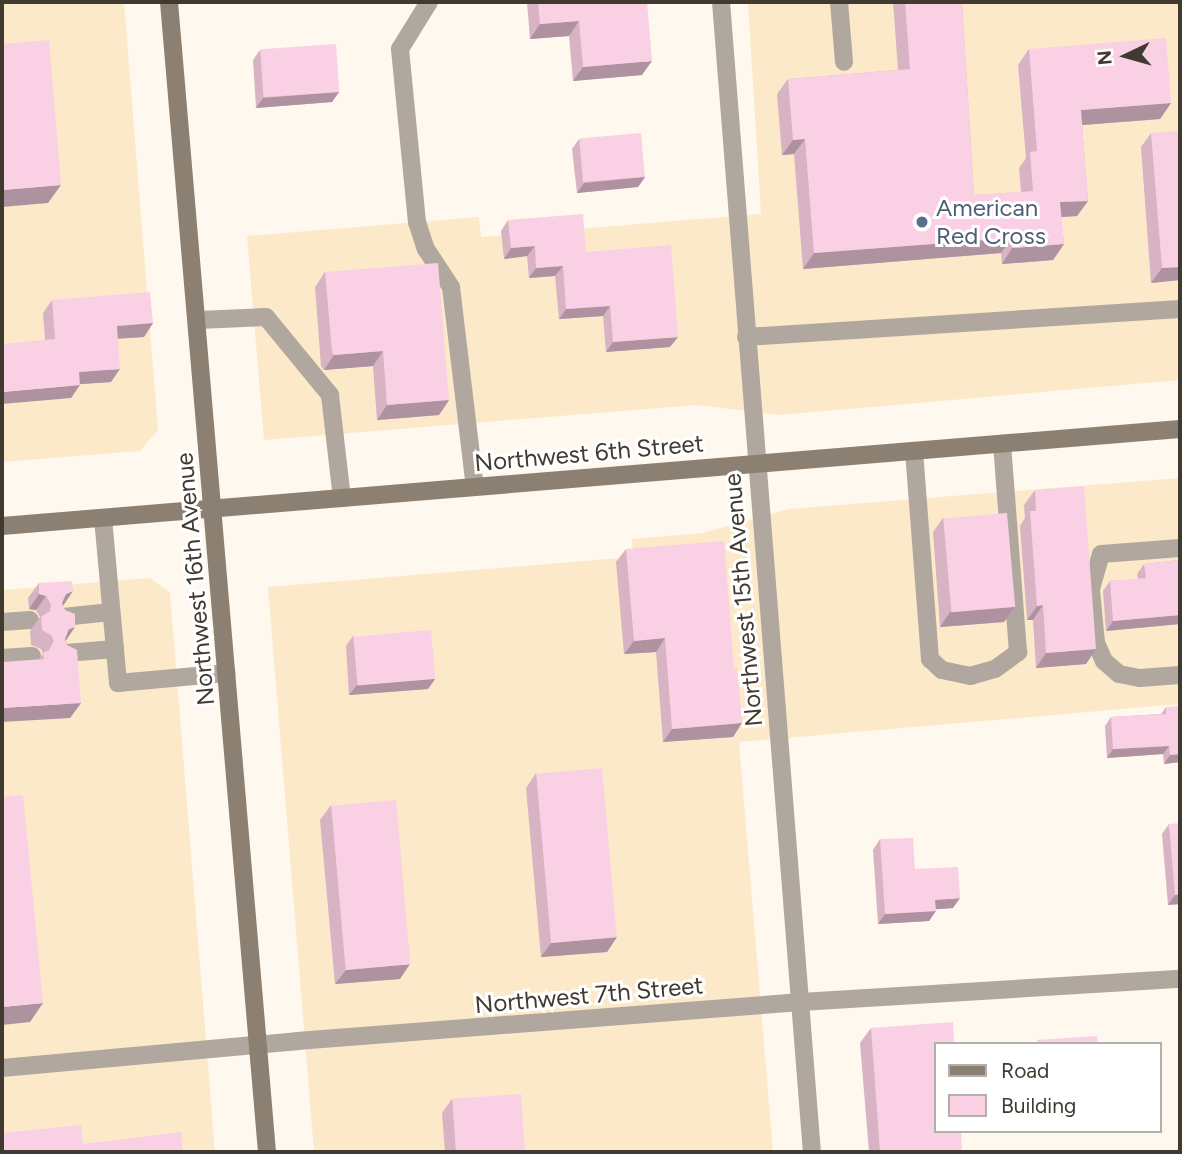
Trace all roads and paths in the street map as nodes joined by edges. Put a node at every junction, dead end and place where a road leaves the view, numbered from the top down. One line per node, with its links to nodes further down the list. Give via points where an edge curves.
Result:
1 (169, 2): 7 (main road, Northwest 16th Avenue)
2 (429, 2): 13 (street, via 400,49 417,222 426,249 451,287)
3 (721, 2): 8 (street, Northwest 15th Avenue)
4 (839, 2): 5 (street)
5 (844, 62)
6 (1180, 309): 8 (street)
7 (198, 320): 14 (street, via 265,317 330,395); 15 (main road, Northwest 16th Avenue)
8 (746, 337): 12 (street, Northwest 15th Avenue)
9 (1180, 429): 10 (main road, Northwest 6th Street)
10 (1002, 444): 11 (main road, Northwest 6th Street); 11 (street, via 1018,652 995,669 970,676 942,670 930,659)
11 (914, 451): 12 (main road, Northwest 6th Street)
12 (756, 464): 13 (main road, Northwest 6th Street); 30 (street, Northwest 15th Avenue)
13 (475, 487): 14 (main road, Northwest 6th Street)
14 (342, 498): 15 (main road, Northwest 6th Street)
15 (214, 508): 16 (main road, Northwest 6th Street); 27 (main road, Northwest 16th Avenue)
16 (103, 518): 17 (main road, Northwest 6th Street); 19 (street)
17 (2, 526)
18 (1180, 548): 28 (street, via 1101,554 1091,590 1096,643 1104,661 1119,674 1140,678)
19 (111, 612): 20 (street); 23 (street)
20 (64, 617)
21 (30, 620): 22 (street)
22 (2, 622)
23 (115, 649): 24 (street); 27 (street, via 118,683)
24 (66, 653)
25 (32, 656): 26 (street)
26 (2, 658)
27 (227, 673): 31 (main road, Northwest 16th Avenue)
28 (1180, 675)
29 (1180, 979): 30 (street, Northwest 7th Street)
30 (801, 1003): 31 (street, Northwest 7th Street); 34 (street, Northwest 15th Avenue)
31 (256, 1045): 32 (street, Northwest 7th Street); 33 (main road, Northwest 16th Avenue)
32 (2, 1068)
33 (267, 1152)
34 (811, 1152)

